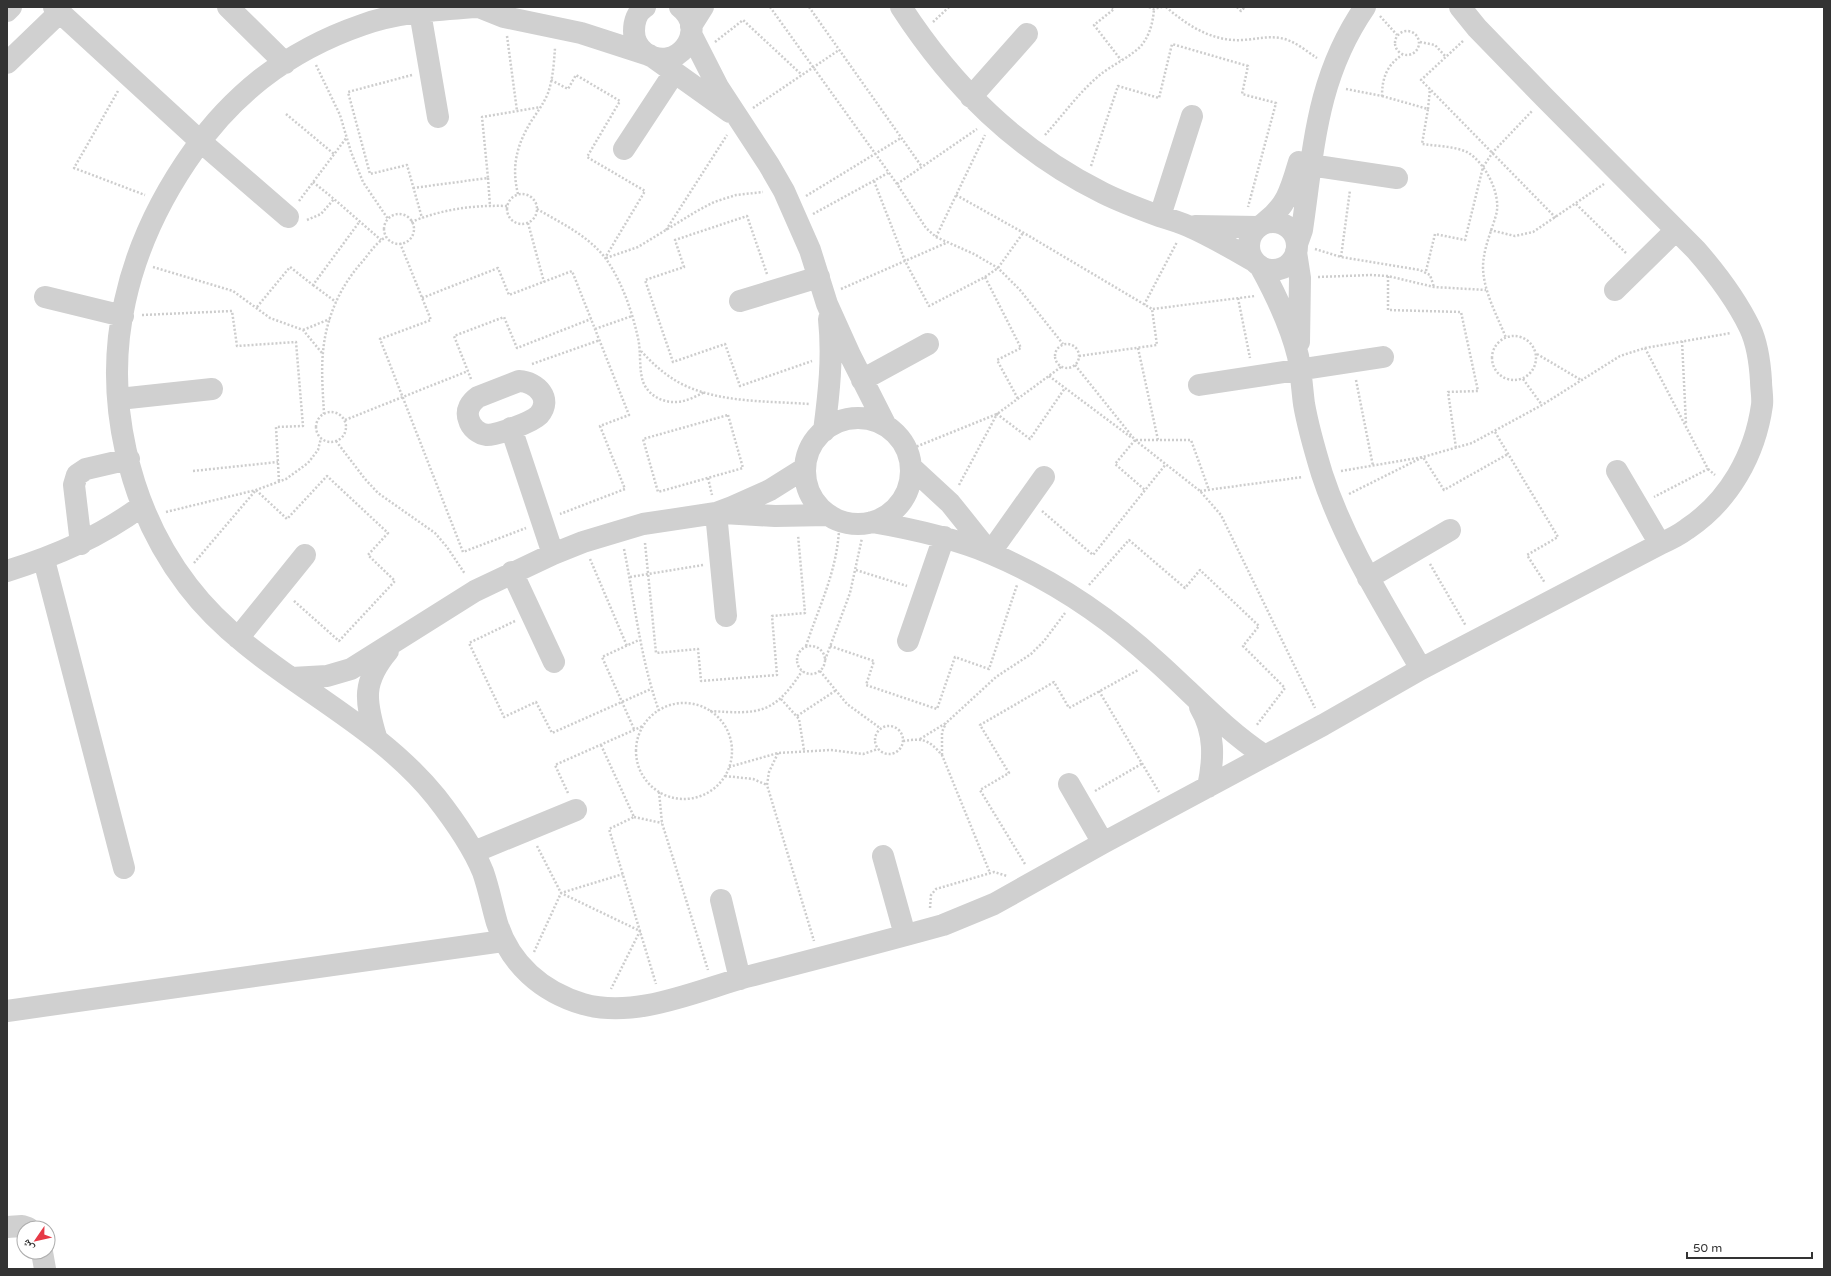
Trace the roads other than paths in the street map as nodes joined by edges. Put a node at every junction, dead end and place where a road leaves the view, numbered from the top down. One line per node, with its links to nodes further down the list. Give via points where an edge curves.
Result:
1 (11, 7): 12 (street)
2 (228, 7): 18 (street)
3 (476, 7): 13 (street)
4 (479, 7): 16 (street, via 504,17 596,37)
5 (645, 7): 16 (street, via 637,16 634,34 636,43)
6 (680, 7): 15 (street, via 688,17)
7 (703, 7): 15 (street)
8 (901, 7): 20 (street, via 935,56)
9 (1459, 8): 33 (street)
10 (57, 10): 17 (street); 25 (street)
11 (1371, 10): 24 (street, via 1348,35 1330,77)
12 (7, 11)
13 (420, 12): 18 (street, via 365,24 309,49); 22 (street)
14 (1027, 34): 20 (street)
15 (694, 38): 16 (street, via 678,55 670,58); 23 (street, via 718,87)
16 (651, 56): 19 (street)
17 (7, 63)
18 (286, 63): 25 (street, via 261,79 239,98)
19 (674, 73): 23 (street); 26 (street)
20 (971, 97): 29 (street, via 993,118 1058,168 1104,193)
21 (1192, 116): 29 (street)
22 (438, 117)
23 (738, 118): 37 (street, via 769,165 791,206)
24 (1317, 121): 27 (street); 32 (street, via 1305,145 1286,200 1272,217)
25 (200, 142): 30 (street); 40 (street, via 179,171 146,236 136,263)
26 (624, 149)
27 (1310, 165): 28 (street); 34 (street, via 1302,230)
28 (1397, 178)
29 (1160, 216): 31 (street)
30 (288, 217)
31 (1186, 225): 32 (street); 35 (street)
32 (1261, 225): 34 (street, via 1271,221 1286,225 1296,236); 35 (street, via 1252,232 1248,247)
33 (1676, 230): 36 (street); 63 (street, via 1716,273 1750,329 1760,366 1762,404 1755,437 1744,464 1729,489 1710,511 1687,529)
34 (1297, 248): 35 (street, via 1294,259 1282,268 1274,270); 43 (street, via 1301,315)
35 (1257, 264): 43 (street, via 1286,319)
36 (1615, 290)
37 (824, 292): 39 (street, via 772,292); 44 (street); 50 (street, via 831,355)
38 (45, 297): 40 (street)
39 (740, 301)
40 (123, 316): 47 (street)
41 (928, 344): 44 (street)
42 (1383, 357): 43 (street, via 1352,362)
43 (1299, 363): 45 (street, via 1253,377); 70 (street, via 1305,405 1322,475)
44 (862, 380): 48 (street)
45 (1199, 385)
46 (212, 389): 47 (street)
47 (119, 399): 51 (street)
48 (886, 426): 50 (street, via 865,418 854,418 843,420); 52 (street, via 901,440)
49 (511, 428): 49 (street, via 487,435 470,425 468,412 473,400 478,397 519,381 527,381 540,390 543,406 535,419); 65 (street)
50 (824, 430): 53 (street, via 811,447)
51 (129, 459): 56 (street); 62 (street, via 86,469 77,475 74,485)
52 (909, 459): 59 (street, via 908,488 901,501 891,513); 64 (street, via 950,503)
53 (805, 468): 57 (street, via 770,490); 58 (street, via 806,479 814,499)
54 (1617, 471): 63 (street)
55 (1044, 476): 64 (street)
56 (144, 512): 62 (street); 73 (street, via 182,578 212,614)
57 (716, 513): 58 (street); 65 (street, via 643,524); 71 (street)
58 (834, 518): 59 (street, via 853,523)
59 (869, 522): 61 (street, via 908,528)
60 (1450, 530): 70 (street)
61 (944, 538): 64 (street); 74 (street)
62 (82, 544): 67 (street)
63 (1660, 544): 76 (street)
64 (990, 553): 78 (street, via 1023,568 1103,618 1156,660)
65 (553, 554): 69 (street)
66 (305, 555): 73 (street)
67 (44, 560): 68 (street); 87 (street)
68 (7, 571)
69 (512, 572): 72 (street, via 475,591); 75 (street)
70 (1368, 578): 76 (street)
71 (726, 616)
72 (401, 637): 77 (street, via 351,670 327,676); 79 (street, via 378,662 369,684 369,708)
73 (238, 638): 77 (street)
74 (908, 641)
75 (554, 662)
76 (1421, 669): 80 (street)
77 (292, 678): 79 (street)
78 (1194, 697): 80 (street, via 1234,735); 81 (street, via 1210,731 1213,756)
79 (376, 737): 85 (street, via 411,769 436,797)
80 (1264, 756): 81 (street)
81 (1208, 787): 84 (street)
82 (1074, 793): 84 (street)
83 (576, 810): 85 (street)
84 (1103, 843): 89 (street, via 969,916)
85 (474, 852): 90 (street, via 483,872)
86 (883, 856): 89 (street)
87 (124, 868)
88 (720, 900): 91 (street)
89 (905, 935): 91 (street)
90 (503, 941): 91 (street, via 525,971 544,987 588,1006 636,1008); 92 (street)
91 (740, 979)
92 (7, 1011)

